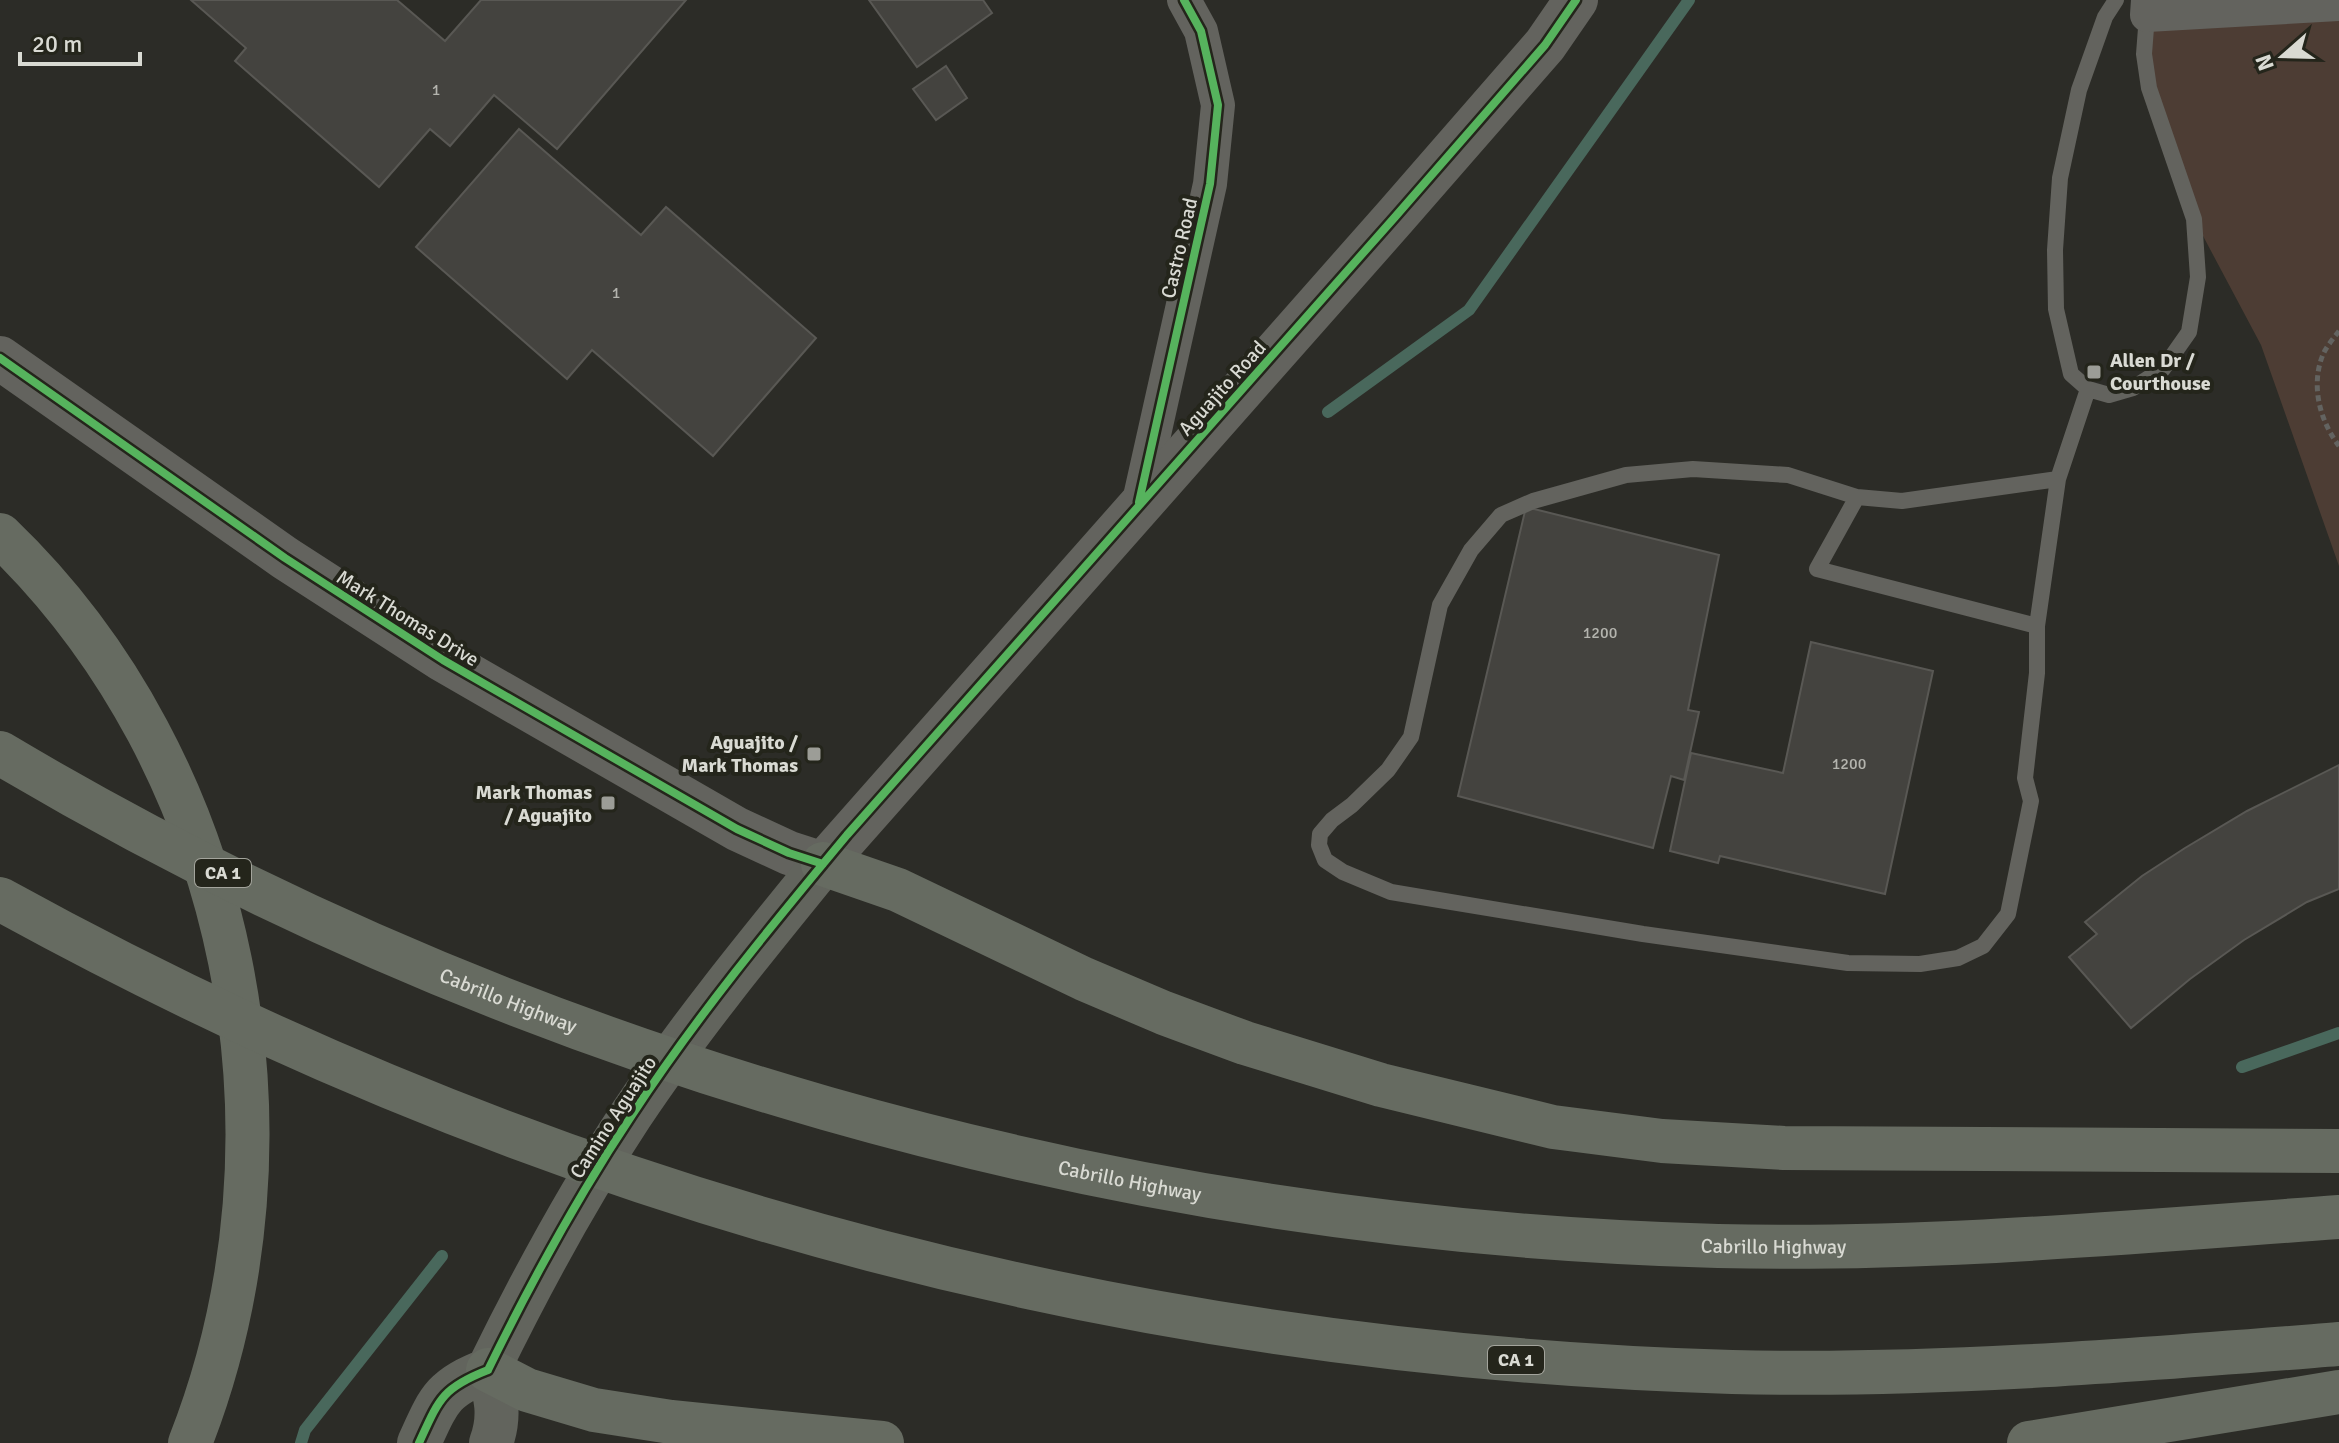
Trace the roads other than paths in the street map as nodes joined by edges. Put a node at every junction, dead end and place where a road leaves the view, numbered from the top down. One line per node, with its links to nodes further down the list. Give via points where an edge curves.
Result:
1 (1184, 0): 11 (street, Castro Road, via 1201,31 1218,105 1210,184)
2 (1576, 0): 11 (street, Aguajito Road, via 1545,45)
3 (2116, 0): 8 (lane, via 2079,90 2060,178 2056,309 2071,374)
4 (2339, 4): 5 (street)
5 (2251, 5): 6 (street)
6 (2148, 8): 8 (lane, via 2144,54 2149,88 2194,219 2198,277 2189,332 2163,369 2133,388 2109,395)
7 (0, 358): 15 (street, Mark Thomas Drive, via 285,558 443,660 737,829)
8 (2088, 389): 9 (lane)
9 (2058, 479): 10 (lane, via 1902,501); 13 (lane)
10 (1857, 497): 13 (lane, via 1817,569); 13 (lane, via 1788,475 1693,469 1626,475 1501,515 1471,550 1440,605 1411,737 1388,770 1320,834 1325,860 1391,892 1643,934 1848,963 1920,964 1958,958 1983,946 2008,914 2031,801 2025,778)
11 (1138, 506): 15 (street, Aguajito Road)
12 (0, 535): 22 (highway, via 89,639 156,751 204,861 232,971 248,1085 245,1219 223,1345)
13 (2037, 626)
14 (0, 753): 18 (highway, Cabrillo Highway / CA 1, via 276,899 438,972 602,1036 784,1095 1121,1179 1364,1219 1538,1237 1716,1246 1890,1247)
15 (823, 864): 17 (highway, via 898,890 1084,979 1245,1043 1381,1085 1553,1127 1770,1148); 20 (main road, Camino Aguajito, via 632,1113 557,1236)
16 (0, 899): 19 (highway, CA 1, via 150,979 381,1085 531,1144 708,1204 1051,1293 1279,1333 1469,1356 1734,1372 1910,1372)
17 (2339, 1151)
18 (2339, 1217)
19 (2339, 1344)
20 (488, 1370): 23 (main road, via 445,1393); 24 (main road, via 498,1417); 25 (highway, via 527,1390 594,1410)
21 (2339, 1392): 26 (highway)
22 (190, 1443)
23 (419, 1443)
24 (491, 1443)
25 (882, 1443)
26 (2029, 1443)

